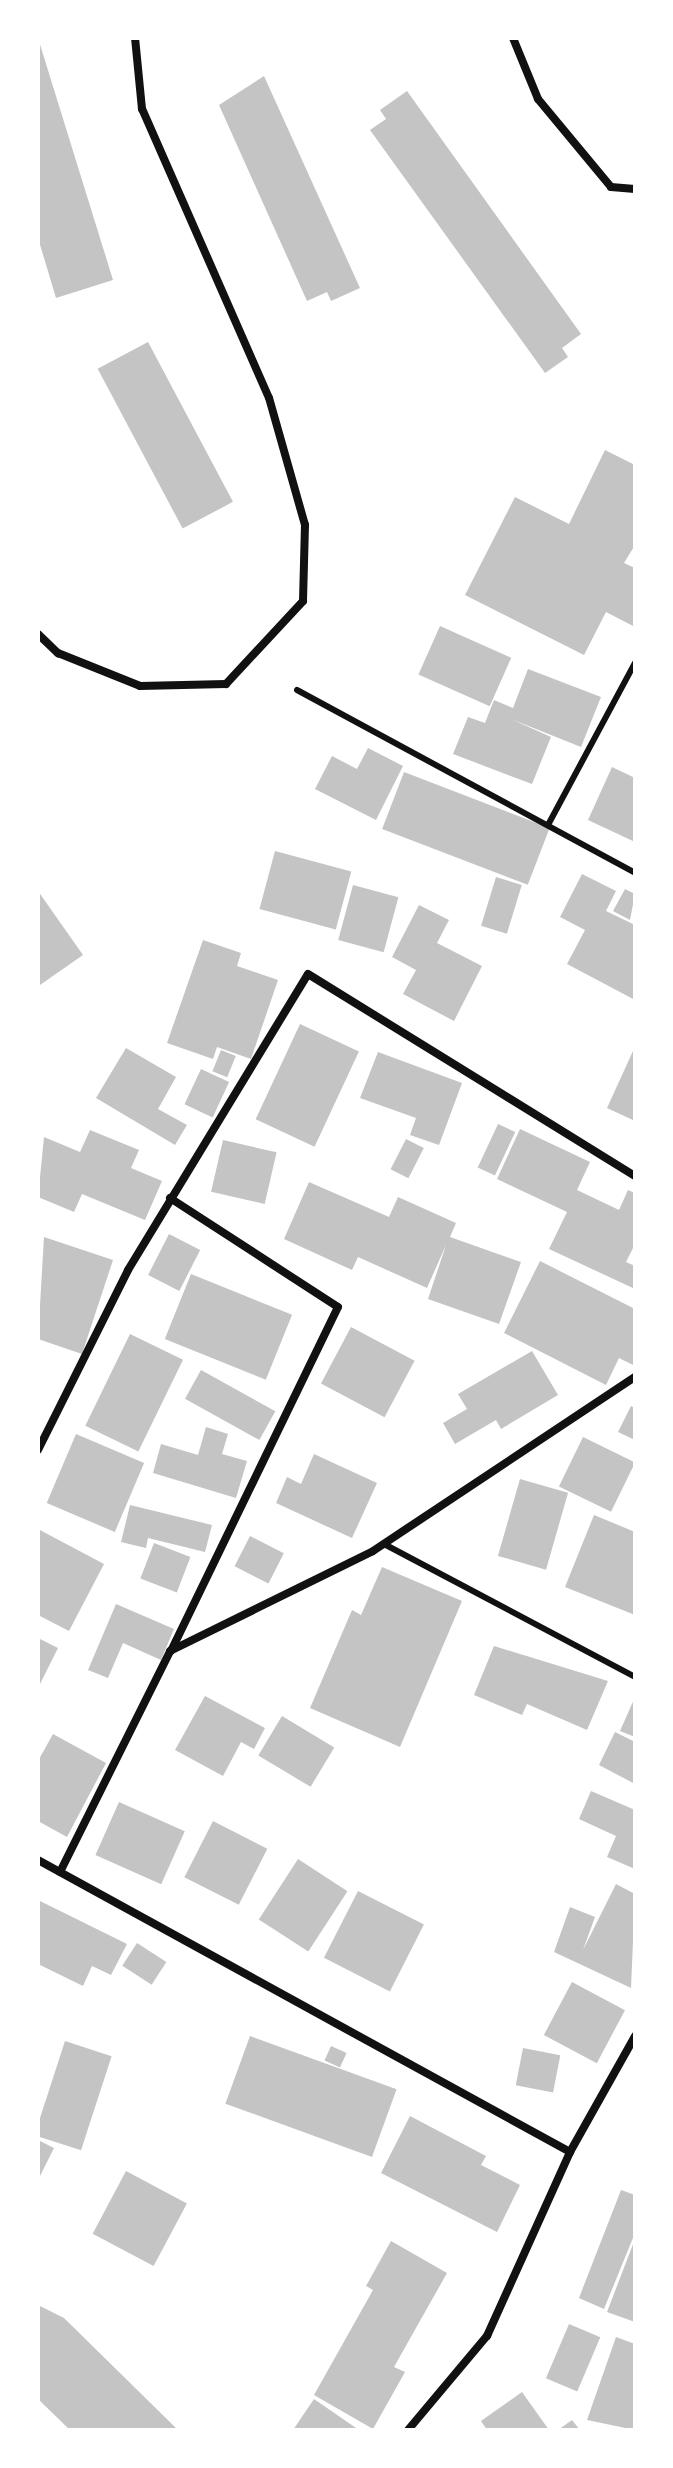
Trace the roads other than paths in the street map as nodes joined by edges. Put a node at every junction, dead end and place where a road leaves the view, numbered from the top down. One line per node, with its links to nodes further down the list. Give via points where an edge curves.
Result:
1 (135, 38): 4 (street, via 142,109 269,398 305,525 303,601 226,684 140,686 58,653)
2 (513, 38): 3 (street, via 538,99 611,187)
3 (635, 189)
4 (38, 634)
5 (635, 663): 7 (lane)
6 (297, 690): 7 (lane)
7 (548, 825): 8 (lane)
8 (635, 873)
9 (635, 1176): 10 (street, via 308,974)
10 (170, 1198): 12 (street); 14 (street, via 338,1307)
11 (635, 1377): 13 (street)
12 (38, 1450)
13 (384, 1544): 14 (street); 15 (lane)
14 (170, 1651): 17 (street)
15 (635, 1677)
16 (38, 1860): 17 (street)
17 (60, 1872): 19 (street)
18 (635, 2036): 19 (street)
19 (570, 2152): 20 (street, via 487,2336)
20 (408, 2430)

